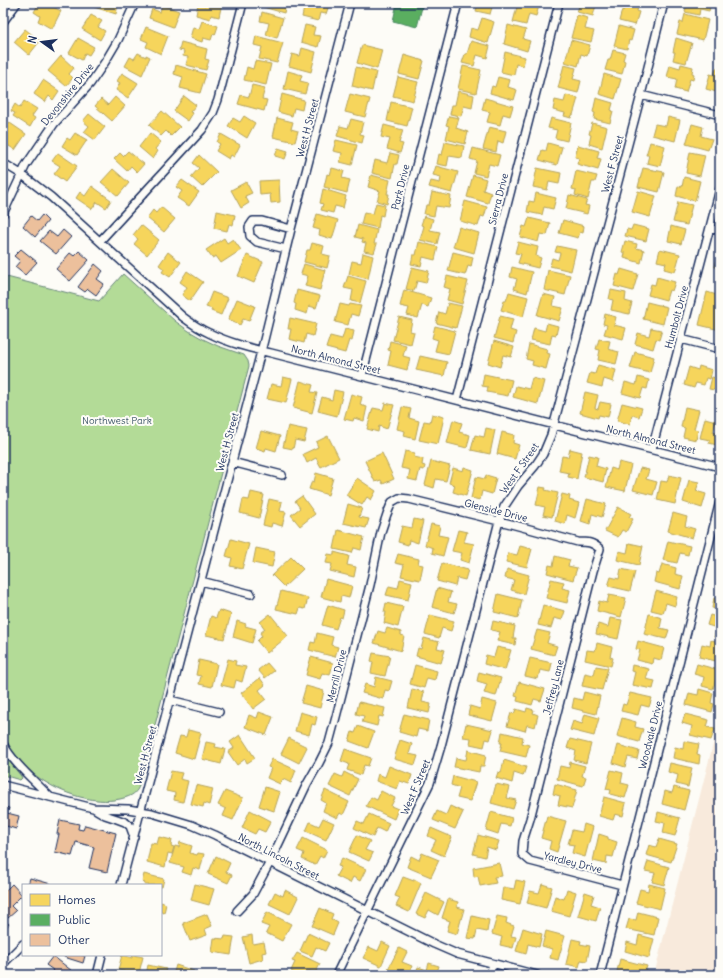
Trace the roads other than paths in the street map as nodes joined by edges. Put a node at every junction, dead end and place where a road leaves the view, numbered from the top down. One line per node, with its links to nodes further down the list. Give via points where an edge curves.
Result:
1 (17, 3): 8 (street)
2 (134, 3): 12 (street, Devonshire Drive, via 105,62 90,84 54,124)
3 (243, 3): 18 (street, via 214,113 202,130)
4 (350, 3): 16 (street, West H Street)
5 (458, 3): 23 (street, Park Drive)
6 (559, 3): 24 (street, Sierra Drive)
7 (664, 3): 9 (street, West F Street)
8 (3, 22)
9 (641, 95): 10 (street); 25 (street, West F Street)
10 (720, 115)
11 (3, 163): 12 (street, North Almond Street)
12 (21, 174): 14 (street, Devonshire Drive); 18 (street, North Almond Street)
13 (720, 189): 15 (street, Humbolt Drive)
14 (3, 214)
15 (710, 228): 17 (street); 20 (street, Humbolt Drive)
16 (291, 229): 19 (street, West H Street); 19 (street, via 262,221 253,221 249,227 250,236 257,242)
17 (720, 231)
18 (100, 241): 22 (street, North Almond Street, via 183,317 224,340)
19 (286, 249): 22 (street, West H Street)
20 (681, 339): 21 (street); 26 (street, Humbolt Drive)
21 (720, 349)
22 (261, 350): 23 (street, North Almond Street); 27 (street, West H Street)
23 (362, 376): 24 (street, North Almond Street)
24 (457, 400): 25 (street, North Almond Street)
25 (554, 424): 26 (street, North Almond Street); 32 (street, West F Street, via 543,454 513,493)
26 (652, 449): 28 (street, North Almond Street)
27 (232, 462): 29 (street); 34 (street, West H Street)
28 (720, 467)
29 (282, 474)
30 (409, 499): 32 (street, Glenside Drive); 45 (street, Merrill Drive, via 399,498 392,502 387,514 329,743)
31 (720, 501): 47 (street, Woodvale Drive)
32 (499, 521): 33 (street, Glenside Drive); 49 (street, West F Street, via 442,746 430,783)
33 (578, 542): 44 (street, Jeffrey Lane, via 594,544 600,550 523,841)
34 (201, 581): 35 (street); 36 (street, West H Street)
35 (251, 594)
36 (170, 700): 37 (street); 42 (street, West H Street)
37 (219, 712)
38 (3, 744): 40 (street, via 19,766)
39 (3, 785): 40 (street, North Lincoln Street)
40 (51, 797): 41 (street, North Lincoln Street)
41 (93, 808): 42 (street, North Lincoln Street); 43 (street, via 125,822 130,826)
42 (141, 811): 43 (street, West H Street); 45 (street, North Lincoln Street, via 202,829)
43 (134, 837): 46 (street, West H Street)
44 (522, 854): 47 (street, Yardley Drive, via 530,861)
45 (270, 862): 48 (street, via 253,894); 49 (street, North Lincoln Street)
46 (121, 884)
47 (622, 884): 58 (street, Woodvale Drive)
48 (237, 911)
49 (367, 911): 53 (street, North Lincoln Street, via 457,954); 55 (street, West F Street)
50 (22, 945): 52 (street)
51 (102, 956): 54 (street)
52 (3, 964)
53 (493, 964): 56 (street); 57 (street, North Lincoln Street)
54 (97, 975)
55 (336, 975)
56 (490, 975)
57 (537, 975)
58 (600, 975)

